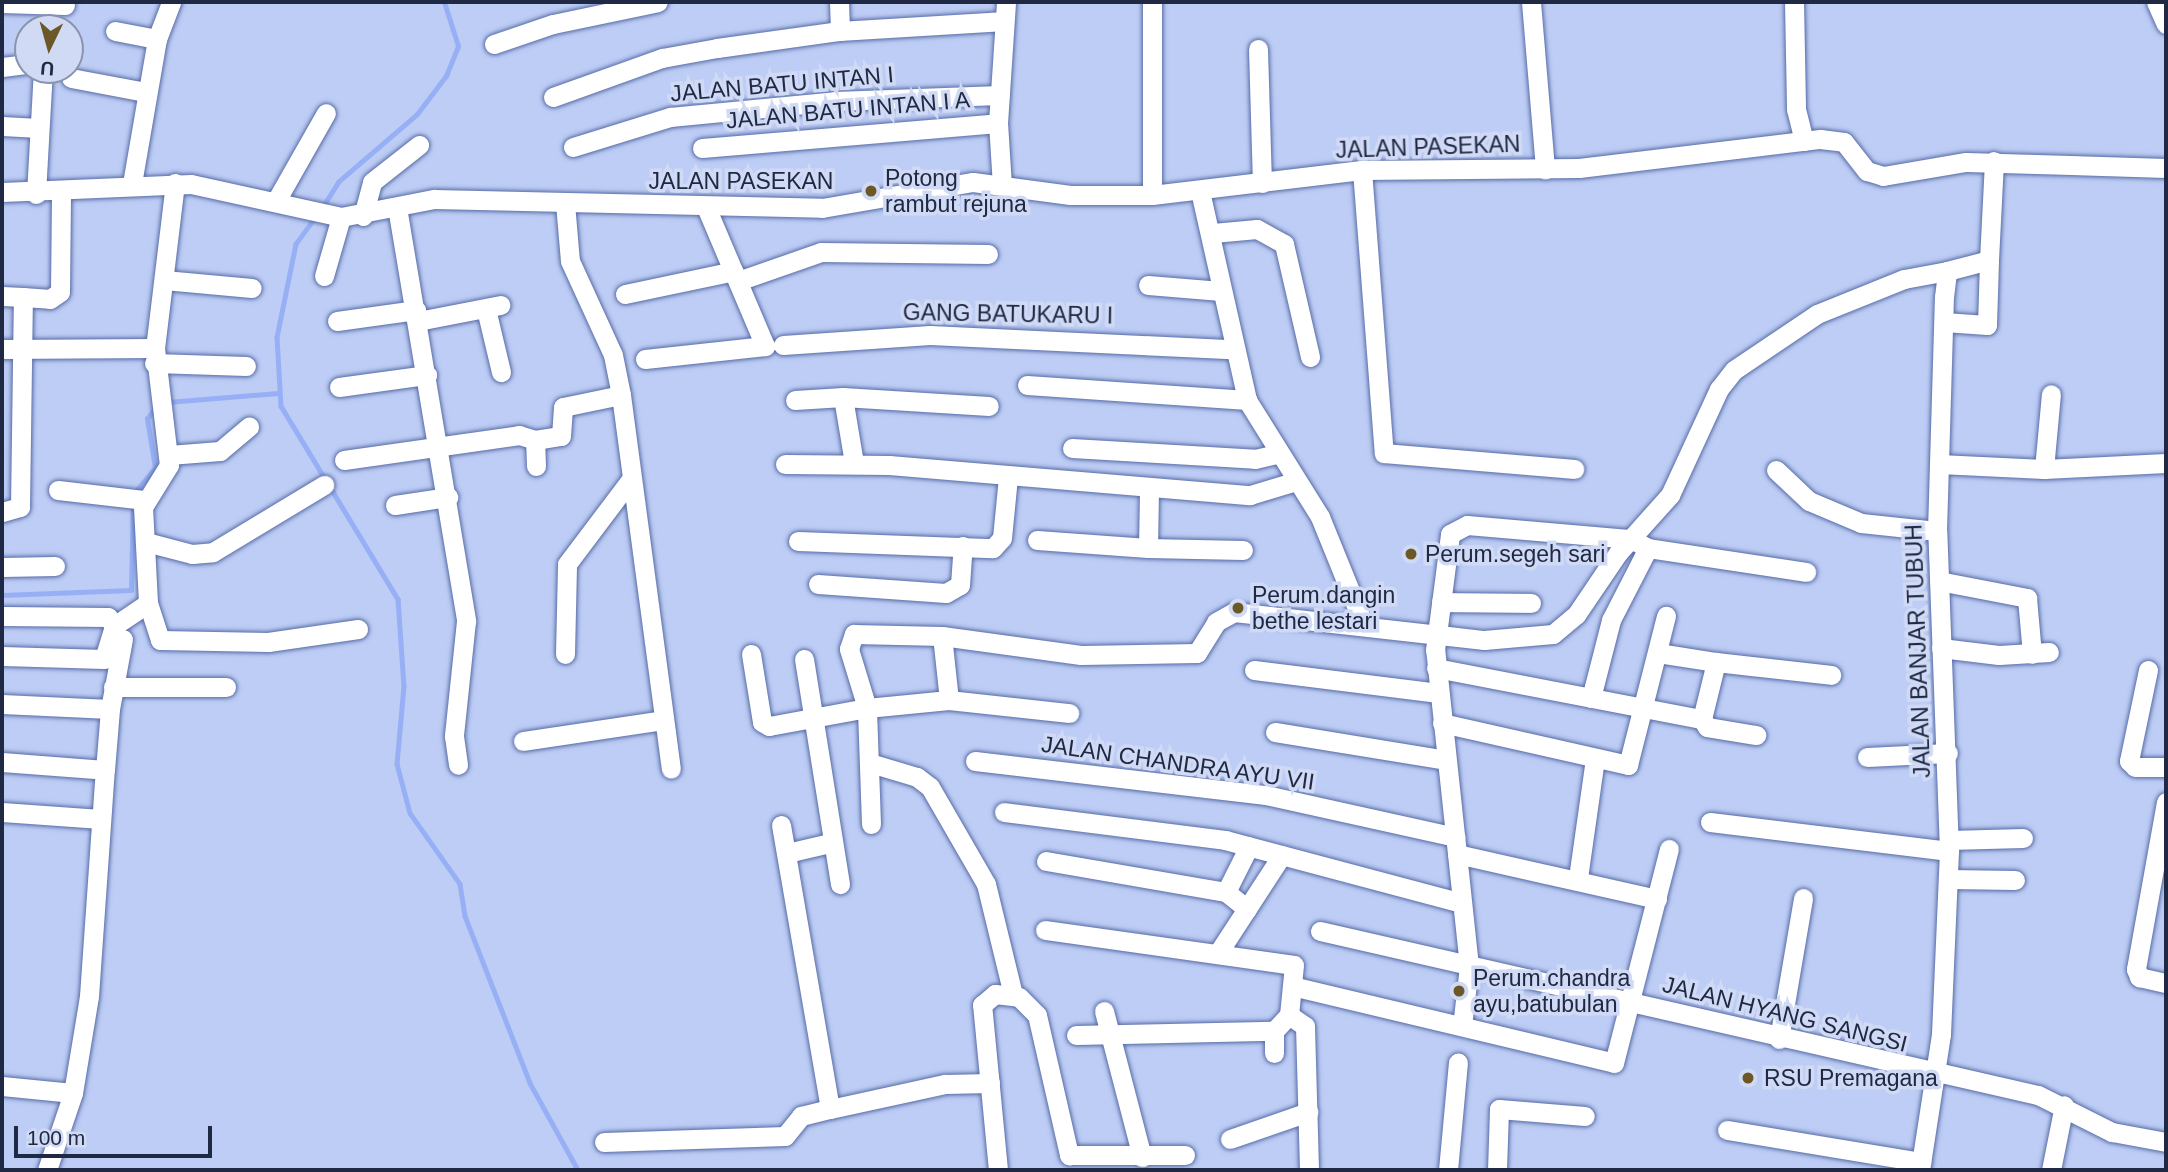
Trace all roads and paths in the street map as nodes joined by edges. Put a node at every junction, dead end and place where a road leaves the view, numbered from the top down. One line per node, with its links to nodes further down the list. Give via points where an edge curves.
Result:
1 (171, 2): 14 (street)
2 (658, 2): 15 (street, via 553,24)
3 (839, 2): 12 (street)
4 (1153, 2): 42 (street)
5 (1531, 2): 32 (street)
6 (1794, 2): 26 (street, via 1796,102)
7 (2156, 2): 11 (street)
8 (2, 3): 9 (street)
9 (65, 5)
10 (1005, 12): 12 (street); 20 (street)
11 (2166, 24)
12 (840, 31): 21 (street, via 662,58)
13 (115, 32): 14 (street)
14 (157, 39): 19 (street)
15 (494, 44)
16 (1258, 49): 35 (street)
17 (84, 80): 19 (street)
18 (42, 84): 25 (street)
19 (145, 92): 36 (street)
20 (1000, 95): 23 (street); 28 (street, JALAN BATU INTAN I, via 835,101 670,117)
21 (553, 97)
22 (326, 113): 43 (street)
23 (998, 123): 29 (street, JALAN BATU INTAN I A); 37 (street)
24 (2, 126): 25 (street)
25 (39, 128): 41 (street)
26 (1804, 141): 30 (street, JALAN PASEKAN, via 1844,142 1867,171 1883,176); 32 (street, JALAN PASEKAN)
27 (419, 145): 47 (street, via 372,182)
28 (573, 148)
29 (702, 148)
30 (1994, 162): 31 (street, JALAN PASEKAN); 51 (street)
31 (2166, 167)
32 (1545, 169): 33 (street, JALAN PASEKAN)
33 (1362, 170): 35 (street, JALAN PASEKAN); 95 (street, via 1384,453)
34 (175, 183): 36 (street, JALAN PASEKAN); 43 (street, JALAN PASEKAN); 55 (street)
35 (1262, 183): 38 (street, JALAN PASEKAN)
36 (132, 184): 40 (street, JALAN PASEKAN)
37 (1002, 186): 42 (street, JALAN PASEKAN); 46 (street, JALAN PASEKAN, via 956,184 822,208)
38 (1200, 191): 42 (street, JALAN PASEKAN); 49 (street)
39 (2, 192): 41 (street, JALAN PASEKAN)
40 (61, 192): 41 (street, JALAN PASEKAN); 61 (street, via 60,292 50,299)
41 (36, 194)
42 (1152, 195)
43 (276, 201): 48 (street, JALAN PASEKAN)
44 (565, 203): 45 (street, JALAN PASEKAN, via 434,199); 46 (street, JALAN PASEKAN); 78 (street, via 569,261 613,355)
45 (397, 207): 47 (street, JALAN PASEKAN); 62 (street)
46 (706, 207): 54 (street)
47 (363, 216): 48 (street, JALAN PASEKAN)
48 (341, 217): 53 (street)
49 (1213, 233): 58 (street); 70 (street, via 1257,229 1284,244)
50 (988, 254): 54 (street, via 821,252)
51 (1989, 260): 52 (street); 64 (street, via 1987,325)
52 (1947, 271): 64 (street, JALAN BANJAR TUBUH); 112 (street, via 1904,279 1817,313 1748,357 1719,389 1670,495)
53 (324, 276)
54 (736, 276): 59 (street); 65 (street)
55 (164, 280): 57 (street); 69 (street)
56 (1148, 285): 58 (street)
57 (252, 288)
58 (1221, 291): 68 (street)
59 (625, 294)
60 (2, 296): 61 (street)
61 (23, 297): 66 (street)
62 (417, 316): 63 (street); 73 (street, via 493,307); 74 (street)
63 (337, 321)
64 (1944, 322): 92 (street, JALAN BANJAR TUBUH)
65 (774, 345): 68 (street, GANG BATUKARU I, via 952,335); 71 (street, GANG BATUKARU I)
66 (24, 346): 67 (street); 69 (street); 107 (street, via 20,507)
67 (2, 349)
68 (1232, 349): 81 (street)
69 (154, 356): 72 (street); 88 (street)
70 (1310, 357)
71 (645, 359)
72 (246, 366)
73 (501, 372)
74 (427, 375): 76 (street); 85 (street)
75 (1027, 385): 81 (street)
76 (339, 387)
77 (2051, 394): 96 (street)
78 (621, 395): 84 (street, via 567,405 561,436); 99 (street)
79 (843, 397): 80 (street); 82 (street); 90 (street)
80 (795, 400)
81 (1247, 400): 87 (street)
82 (989, 406)
83 (249, 427): 88 (street, via 220,451)
84 (535, 440): 85 (street, via 523,434); 94 (street)
85 (440, 448): 89 (street); 104 (street)
86 (1072, 448): 87 (street, via 1255,459)
87 (1276, 454): 100 (street)
88 (169, 455): 105 (street, via 165,480)
89 (344, 460)
90 (854, 463): 91 (street); 98 (street)
91 (785, 464)
92 (1939, 464): 96 (street); 108 (street, JALAN BANJAR TUBUH)
93 (2166, 464): 96 (street)
94 (536, 466)
95 (1574, 469)
96 (2044, 469)
97 (1776, 470): 108 (street, via 1809,501 1861,523)
98 (1008, 477): 103 (street); 113 (street, via 999,546)
99 (631, 480): 133 (street, via 566,564); 153 (street)
100 (1293, 482): 103 (street, via 1250,495); 126 (street, via 1320,517)
101 (324, 485): 111 (street, via 213,552 192,554)
102 (58, 490): 105 (street)
103 (1149, 491): 114 (street)
104 (448, 497): 106 (street); 166 (street, via 467,634 454,736)
105 (145, 500): 111 (street)
106 (395, 505)
107 (2, 512)
108 (1937, 531): 119 (street, JALAN BANJAR TUBUH)
109 (1037, 540): 114 (street)
110 (798, 541): 113 (street)
111 (146, 542): 123 (street)
112 (1640, 543): 118 (street); 121 (street, via 1456,528 1447,544); 129 (street, via 1553,634 1484,640); 145 (street, via 1611,620)
113 (963, 546): 120 (street, via 960,585 946,593)
114 (1148, 548): 115 (street)
115 (1243, 550)
116 (55, 566): 117 (street)
117 (2, 567)
118 (1806, 572)
119 (1938, 581): 131 (street, JALAN BANJAR TUBUH); 131 (street, via 2027,598 2040,653)
120 (818, 584)
121 (1441, 602): 122 (street); 129 (street)
122 (1531, 603)
123 (148, 604): 127 (street); 128 (street, via 160,640 268,642)
124 (1666, 615): 132 (street)
125 (2, 616): 127 (street, via 108,617)
126 (1363, 623): 129 (street); 130 (street, via 1234,612 1216,622 1200,650 1191,653 1081,655)
127 (119, 625): 135 (street, via 104,659); 142 (street)
128 (358, 629)
129 (1435, 633): 138 (street)
130 (942, 636): 146 (street); 149 (street, via 854,634 849,649)
131 (1941, 648): 159 (street, JALAN BANJAR TUBUH)
132 (1658, 653): 137 (street); 148 (street)
133 (565, 654)
134 (751, 654): 154 (street, via 765,725)
135 (2, 656)
136 (804, 659): 154 (street)
137 (1716, 662): 141 (street); 152 (street)
138 (1436, 668): 144 (street); 145 (street)
139 (1254, 670): 144 (street)
140 (2148, 670): 167 (street, via 2129,761 2135,767)
141 (1830, 675)
142 (113, 687): 143 (street); 150 (street)
143 (226, 687)
144 (1439, 693): 155 (street)
145 (1591, 698): 148 (street)
146 (949, 700): 149 (street); 151 (street)
147 (2, 704): 150 (street)
148 (1644, 707): 152 (street); 161 (street, via 1631,763)
149 (867, 708): 154 (street); 165 (street)
150 (110, 709): 169 (street)
151 (1069, 713)
152 (1702, 719): 157 (street, via 1707,727)
153 (663, 720): 158 (street); 168 (street)
154 (811, 720): 178 (street)
155 (1441, 723): 161 (street); 162 (street)
156 (1275, 732): 162 (street)
157 (1756, 736)
158 (523, 741)
159 (1948, 753): 160 (street); 181 (street, JALAN BANJAR TUBUH)
160 (1867, 757)
161 (1595, 759): 186 (street)
162 (1446, 760): 179 (street)
163 (975, 761): 179 (street, JALAN CHANDRA AYU VII, via 1266,795)
164 (2, 762): 169 (street)
165 (870, 763): 175 (street); 201 (street, via 917,777 929,787 986,884)
166 (458, 765)
167 (2166, 767)
168 (671, 769)
169 (104, 770): 173 (street)
170 (2166, 802): 199 (street, via 2150,865 2137,975)
171 (2, 812): 173 (street)
172 (1004, 812): 180 (street)
173 (101, 819): 215 (street, via 89,996)
174 (1710, 822): 181 (street)
175 (871, 824)
176 (781, 825): 183 (street)
177 (2023, 838): 181 (street)
178 (830, 843): 183 (street); 189 (street)
179 (1456, 845): 186 (street, JALAN CHANDRA AYU VII); 193 (street)
180 (1249, 846): 184 (street); 190 (street)
181 (1949, 846): 187 (street, JALAN BANJAR TUBUH)
182 (1669, 849): 192 (street)
183 (787, 853): 217 (street)
184 (1282, 855): 193 (street); 194 (street)
185 (1046, 861): 190 (street)
186 (1578, 878): 192 (street, JALAN CHANDRA AYU VII)
187 (1948, 879): 188 (street); 212 (street, JALAN BANJAR TUBUH)
188 (2015, 880)
189 (840, 884)
190 (1226, 892): 194 (street)
191 (1803, 898): 209 (street)
192 (1657, 899): 202 (street)
193 (1462, 903): 198 (street)
194 (1247, 909): 197 (street)
195 (1045, 930): 197 (street)
196 (1320, 931): 198 (street, JALAN HYANG SANGSI)
197 (1220, 950): 200 (street, via 1294,965)
198 (1469, 966): 202 (street, JALAN HYANG SANGSI); 205 (street)
199 (2166, 982)
200 (1292, 986): 204 (street); 205 (street)
201 (1013, 995): 213 (street, via 983,1000); 225 (street, via 1037,1014 1069,1156)
202 (1625, 1002): 205 (street, via 1614,1063); 209 (street, JALAN HYANG SANGSI)
203 (1104, 1011): 206 (street)
204 (1289, 1016): 207 (street); 218 (street, via 1305,1026)
205 (1462, 1026)
206 (1109, 1031): 207 (street); 208 (street); 225 (street)
207 (1275, 1031): 210 (street)
208 (1076, 1035)
209 (1779, 1039): 212 (street, JALAN HYANG SANGSI)
210 (1274, 1053)
211 (1458, 1062): 230 (street)
212 (1936, 1075): 216 (street, JALAN HYANG SANGSI); 226 (street, JALAN BANJAR TUBUH)
213 (990, 1083): 217 (street, via 945,1084); 228 (street)
214 (2, 1086): 215 (street)
215 (73, 1093): 227 (street)
216 (2064, 1105): 223 (street, JALAN HYANG SANGSI, via 2112,1132); 232 (street)
217 (830, 1109): 222 (street, via 801,1115 785,1136)
218 (1308, 1112): 221 (street); 229 (street)
219 (1585, 1116): 231 (street, via 1499,1110)
220 (1727, 1130): 226 (street)
221 (1230, 1139)
222 (604, 1142)
223 (2166, 1142)
224 (1185, 1155): 225 (street)
225 (1142, 1157)
226 (1921, 1166)
227 (47, 1170)
228 (998, 1170)
229 (1309, 1170)
230 (1448, 1170)
231 (1497, 1170)
232 (2052, 1170)

